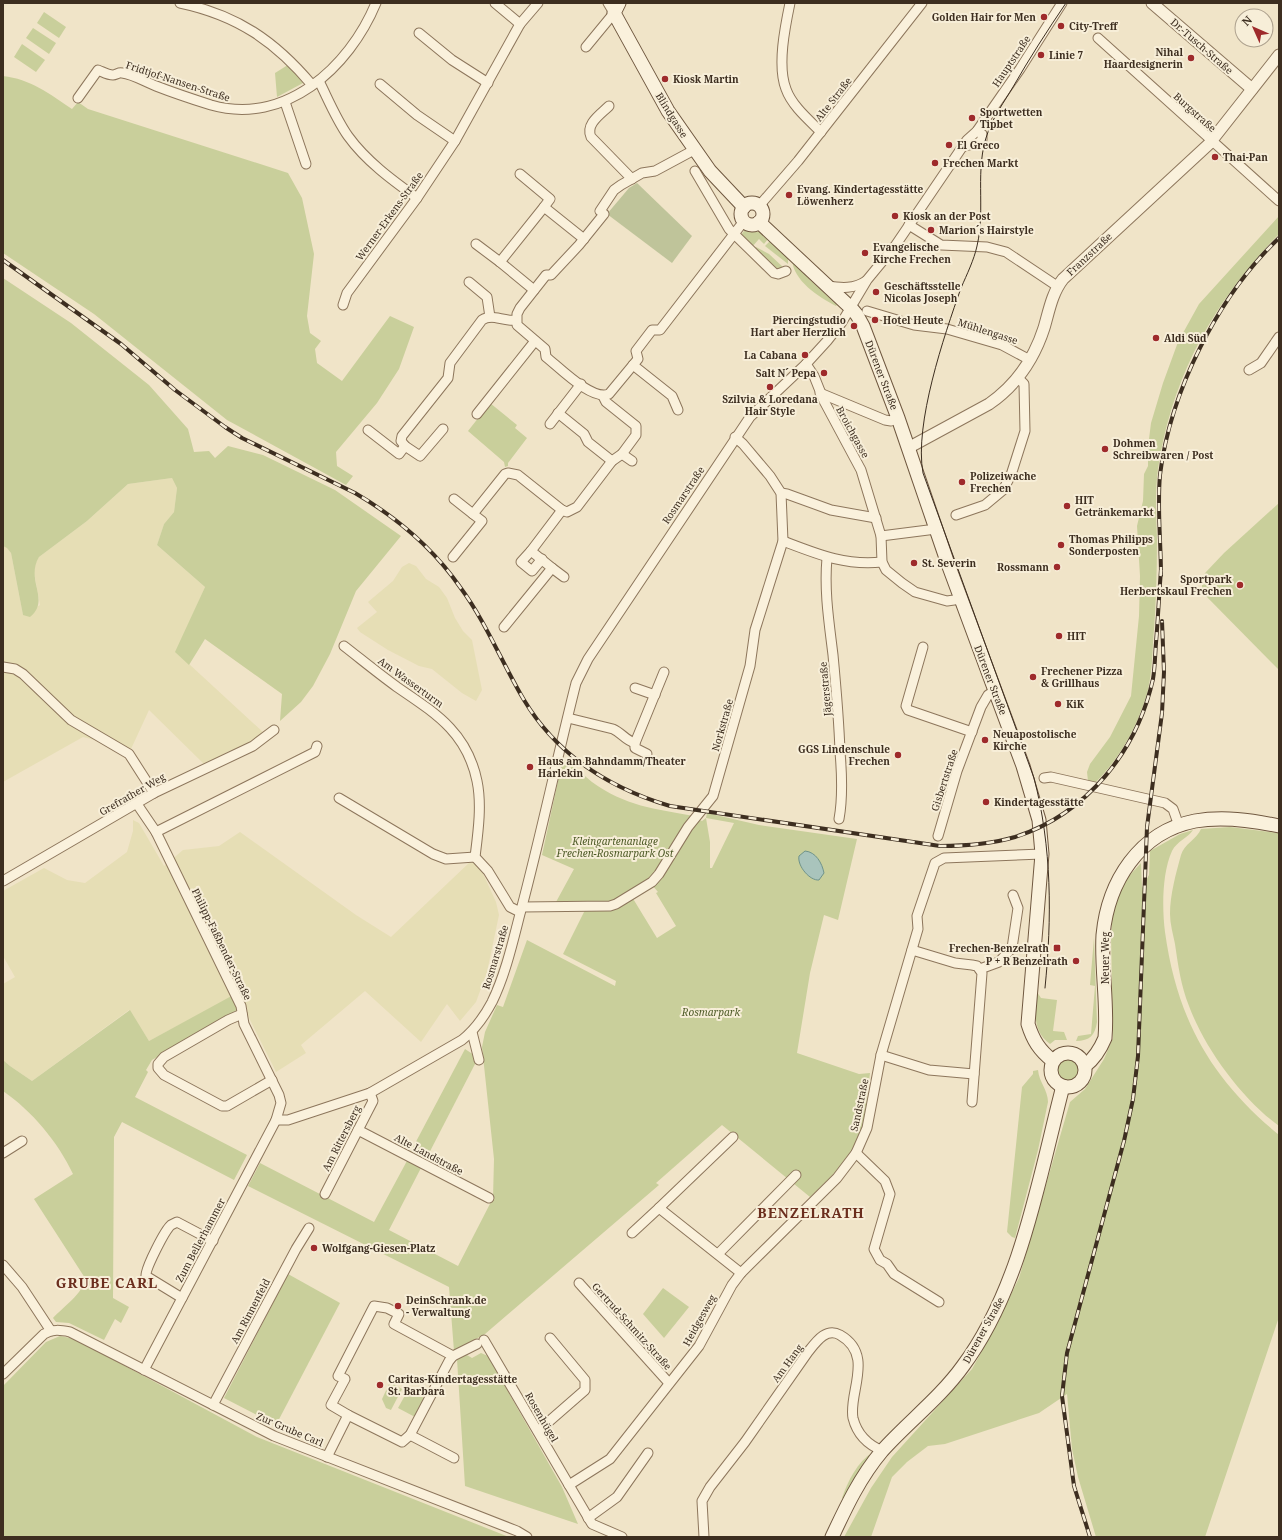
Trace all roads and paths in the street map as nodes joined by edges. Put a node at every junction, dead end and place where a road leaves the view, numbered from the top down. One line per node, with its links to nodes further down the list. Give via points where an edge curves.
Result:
1 (180, 3): 15 (street, via 210,10 256,34 285,55)
2 (376, 3): 15 (street, Fridtjof-Nansen-Straße, via 360,36 347,54 333,70)
3 (495, 3): 10 (street)
4 (538, 3): 10 (street, Werner-Erkens-Straße)
5 (790, 3): 22 (street, via 783,47 786,89 801,111)
6 (922, 3): 22 (street, Alte Straße)
7 (1062, 3): 37 (street, Hauptstraße, via 977,131 982,134 982,140 965,146)
8 (1152, 3): 18 (street, Dr.-Tusch-Straße)
9 (614, 6): 13 (street); 25 (main road, Blindgasse, via 668,111)
10 (520, 24): 16 (street, Werner-Erkens-Straße)
11 (419, 33): 16 (street, via 452,60)
12 (1098, 38): 24 (street, Burgstraße)
13 (586, 47)
14 (1279, 55): 18 (street, Franzstraße)
15 (315, 83): 20 (street, Fridtjof-Nansen-Straße); 30 (street, via 348,137 384,174)
16 (488, 83): 23 (street, Werner-Erkens-Straße)
17 (380, 84): 23 (street, via 417,116)
18 (1252, 89): 24 (street, Franzstraße)
19 (78, 98): 20 (street, Fridtjof-Nansen-Straße, via 98,70 113,75 121,72 165,90 222,108 259,110)
20 (285, 102): 26 (street)
21 (609, 106): 29 (street, via 594,122 589,133)
22 (821, 132): 33 (street, Alte Straße)
23 (455, 141): 30 (street, Werner-Erkens-Straße)
24 (1211, 141): 31 (street, Burgstraße); 46 (street, Franzstraße)
25 (694, 150): 29 (street, via 655,171); 32 (main road, Blindgasse, via 710,171)
26 (306, 164)
27 (695, 171): 38 (street, via 729,229)
28 (520, 174): 34 (street, via 550,199)
29 (632, 179): 39 (street, via 614,190 600,211 604,214)
30 (417, 198): 48 (street, Werner-Erkens-Straße, via 347,293)
31 (1279, 201)
32 (744, 206): 33 (main road, via 751,203); 35 (main road, via 741,212)
33 (759, 206): 36 (main road, via 763,212)
34 (544, 207): 39 (street); 41 (street)
35 (744, 221): 36 (main road, via 749,225); 38 (street)
36 (759, 222): 45 (main road)
37 (909, 225): 43 (street, Hauptstraße); 46 (street, via 941,244 987,247 1006,252)
38 (734, 232): 42 (street, via 774,273); 57 (street, via 660,330 652,330 636,351 638,359)
39 (584, 239): 47 (street)
40 (476, 244): 41 (street)
41 (500, 262): 47 (street)
42 (786, 271)
43 (868, 280): 45 (street, via 850,288); 49 (street, Hauptstraße)
44 (469, 282): 51 (street, via 487,297)
45 (827, 286): 49 (main road)
46 (1058, 286): 55 (street, Franzstraße, via 1038,345)
47 (534, 290): 52 (street, via 520,308)
48 (343, 305)
49 (851, 308): 56 (street, Rosmarstraße); 66 (main road, Dürener Straße, via 863,326)
50 (868, 311): 55 (street, Mühlengasse, via 914,325 947,329 1002,345)
51 (490, 317): 52 (street, via 505,321); 71 (street, via 482,320 450,363 448,378 402,436 401,441)
52 (516, 320): 54 (street, via 520,329)
53 (1279, 337): 58 (street, via 1261,362)
54 (535, 341): 60 (street, via 545,349 546,357); 65 (street)
55 (1030, 360): 59 (street, Franzstraße)
56 (806, 364): 61 (street, Broichgasse); 70 (street, Rosmarstraße, via 759,408)
57 (633, 365): 62 (street, via 612,391); 63 (street, via 672,396)
58 (1249, 370)
59 (1018, 378): 72 (street, Franzstraße, via 989,404); 80 (street, via 1024,384 1025,431 1011,475 1003,490 985,505)
60 (581, 384): 62 (street, via 591,392); 64 (street)
61 (820, 393): 66 (street, via 884,420); 81 (street, Broichgasse, via 856,457)
62 (603, 396): 73 (street, via 606,402 636,426 636,435)
63 (678, 410)
64 (558, 413): 67 (street); 74 (street)
65 (477, 414)
66 (898, 418): 72 (main road, Dürener Straße)
67 (550, 424)
68 (443, 429): 71 (street, via 420,456)
69 (368, 430): 71 (street, via 399,454)
70 (736, 437): 76 (street); 101 (street, Rosmarstraße, via 588,659 576,683)
71 (405, 446)
72 (908, 448): 82 (main road, Dürener Straße)
73 (622, 454): 74 (street); 75 (street)
74 (612, 461): 78 (street, via 577,507 567,512)
75 (632, 461)
76 (781, 493): 81 (street, via 831,510); 84 (street, Norkstraße)
77 (454, 499): 79 (street)
78 (562, 510): 79 (street, via 518,475 508,473); 85 (street)
79 (473, 514): 86 (street, via 482,521)
80 (956, 515)
81 (876, 518): 83 (street, Broichgasse)
82 (936, 529): 83 (street); 92 (main road, Dürener Straße)
83 (880, 536): 89 (street, Broichgasse)
84 (783, 541): 87 (street); 120 (street, Norkstraße, via 755,630 750,666 715,792 652,882 610,906)
85 (531, 551): 88 (street); 88 (street, via 521,562 532,571)
86 (453, 557)
87 (827, 558): 89 (street, via 862,563); 111 (street, Jägerstraße, via 825,581 838,706 842,780)
88 (542, 559): 90 (street)
89 (882, 562): 92 (street, via 892,575 915,592 947,602)
90 (552, 568): 91 (street); 93 (street)
91 (564, 577)
92 (961, 599): 99 (main road, Dürener Straße)
93 (504, 627)
94 (344, 646): 117 (street, Am Wasserturm, via 430,708 465,748 477,781 479,827)
95 (923, 647): 103 (street, via 906,706 908,710)
96 (3, 667): 108 (street, via 15,669 23,674 71,720 130,754)
97 (664, 672): 100 (street)
98 (635, 688): 100 (street)
99 (996, 690): 103 (street, Gisbertstraße, via 984,700); 116 (main road, Dürener Straße, via 1030,785 1039,820)
100 (655, 695): 104 (street)
101 (568, 718): 104 (street, via 613,729 626,740); 120 (street, Rosmarstraße)
102 (274, 730): 108 (street, Grefrather Weg, via 253,746)
103 (972, 732): 115 (street, Gisbertstraße, via 957,771)
104 (635, 743): 106 (street, via 635,748)
105 (317, 746): 114 (street, via 316,752)
106 (647, 754)
107 (1044, 778): 112 (street, via 1051,777 1165,803 1173,809)
108 (154, 793): 110 (street, Grefrather Weg)
109 (339, 798): 117 (street, via 439,857)
110 (137, 804): 114 (street, Philipp-Faßbender-Straße); 118 (street, Grefrather Weg)
111 (839, 819)
112 (1179, 826): 113 (main road, Neuer Weg, via 1195,821 1229,818); 128 (main road, Neuer Weg, via 1158,837 1136,854 1116,882 1103,937 1105,1038 1097,1054)
113 (1279, 826)
114 (156, 832): 123 (street, Philipp-Faßbender-Straße, via 241,1006)
115 (938, 836)
116 (1042, 854): 121 (street, Sandstraße, via 938,860 917,916 918,929); 127 (main road, Dürener Straße, via 1028,1024 1037,1046)
117 (476, 857): 120 (street, via 488,871 510,907)
118 (3, 881)
119 (1013, 895): 122 (street, via 1018,908 1012,948 999,962)
120 (521, 909): 124 (street, Rosmarstraße, via 504,974 482,1020)
121 (912, 950): 122 (street); 125 (street, Sandstraße)
122 (980, 969): 129 (street, via 983,978)
123 (242, 1014): 130 (street, Philipp-Faßbender-Straße, via 244,1024); 130 (street, via 164,1057 158,1068 164,1075 222,1106 228,1106)
124 (472, 1032): 126 (street); 132 (street, Rosmarstraße)
125 (881, 1055): 129 (street, via 929,1070); 139 (street, Sandstraße, via 867,1128)
126 (479, 1060)
127 (1053, 1061): 128 (main road, via 1061,1054 1072,1053 1080,1057); 131 (main road, via 1052,1076)
128 (1085, 1066): 131 (main road, via 1084,1078 1080,1082 1069,1087)
129 (974, 1074): 133 (street)
130 (272, 1080): 134 (street, Philipp-Faßbender-Straße, via 281,1103)
131 (1063, 1086): 163 (main road, Dürener Straße, via 1021,1248 1003,1295 964,1366)
132 (370, 1093): 134 (street, Rosmarstraße, via 288,1120); 135 (street, Am Rittersberg, via 373,1101)
133 (972, 1102)
134 (276, 1120): 146 (street, Zum Bellerhammer)
135 (358, 1130): 141 (street, Am Rittersberg); 142 (street, Alte Landstraße)
136 (733, 1137): 143 (street)
137 (22, 1141): 138 (street)
138 (3, 1153)
139 (856, 1153): 149 (street, Heidgesweg, via 837,1178); 152 (street, via 885,1181 890,1194 874,1249 876,1255 894,1274)
140 (796, 1175): 147 (street)
141 (325, 1194)
142 (489, 1198)
143 (659, 1208): 145 (street); 147 (street)
144 (309, 1228): 159 (street, Am Rinnenfeld)
145 (632, 1233)
146 (212, 1241): 151 (street, Zum Bellerhammer); 151 (street, via 177,1222 170,1226 158,1248 146,1276)
147 (718, 1254): 149 (street)
148 (3, 1265): 153 (street, via 22,1287)
149 (741, 1272): 158 (street, Heidgesweg, via 699,1346)
150 (579, 1283): 158 (street, Gertrud-Schmitz-Straße)
151 (182, 1298): 156 (street, Zum Bellerhammer)
152 (939, 1302)
153 (51, 1331): 156 (street, Zur Grube Carl, via 70,1332); 157 (street)
154 (550, 1338): 161 (street, via 585,1380 586,1386 585,1390)
155 (453, 1356): 160 (street, via 394,1324 399,1314 387,1308 374,1306 338,1376 344,1380 331,1405); 161 (street, Rosenhügel, via 480,1342); 162 (street)
156 (144, 1370): 159 (street, Zur Grube Carl)
157 (3, 1374)
158 (669, 1384): 167 (street, Heidgesweg, via 610,1459)
159 (213, 1405): 165 (street, Zur Grube Carl, via 274,1436)
160 (348, 1415): 162 (street, via 402,1442); 165 (street)
161 (538, 1432): 167 (street, Rosenhügel)
162 (410, 1435): 166 (street)
163 (883, 1451): 171 (street, Am Hang, via 866,1442 853,1417 858,1370 854,1351 839,1334 826,1334 808,1352 745,1442 713,1482 702,1501); 172 (main road, Dürener Straße, via 854,1491)
164 (648, 1453): 168 (street, via 617,1497)
165 (327, 1457): 169 (street, Zur Grube Carl)
166 (454, 1458)
167 (569, 1484): 168 (street)
168 (590, 1521): 170 (street)
169 (527, 1537)
170 (622, 1537)
171 (704, 1537)
172 (832, 1537)

